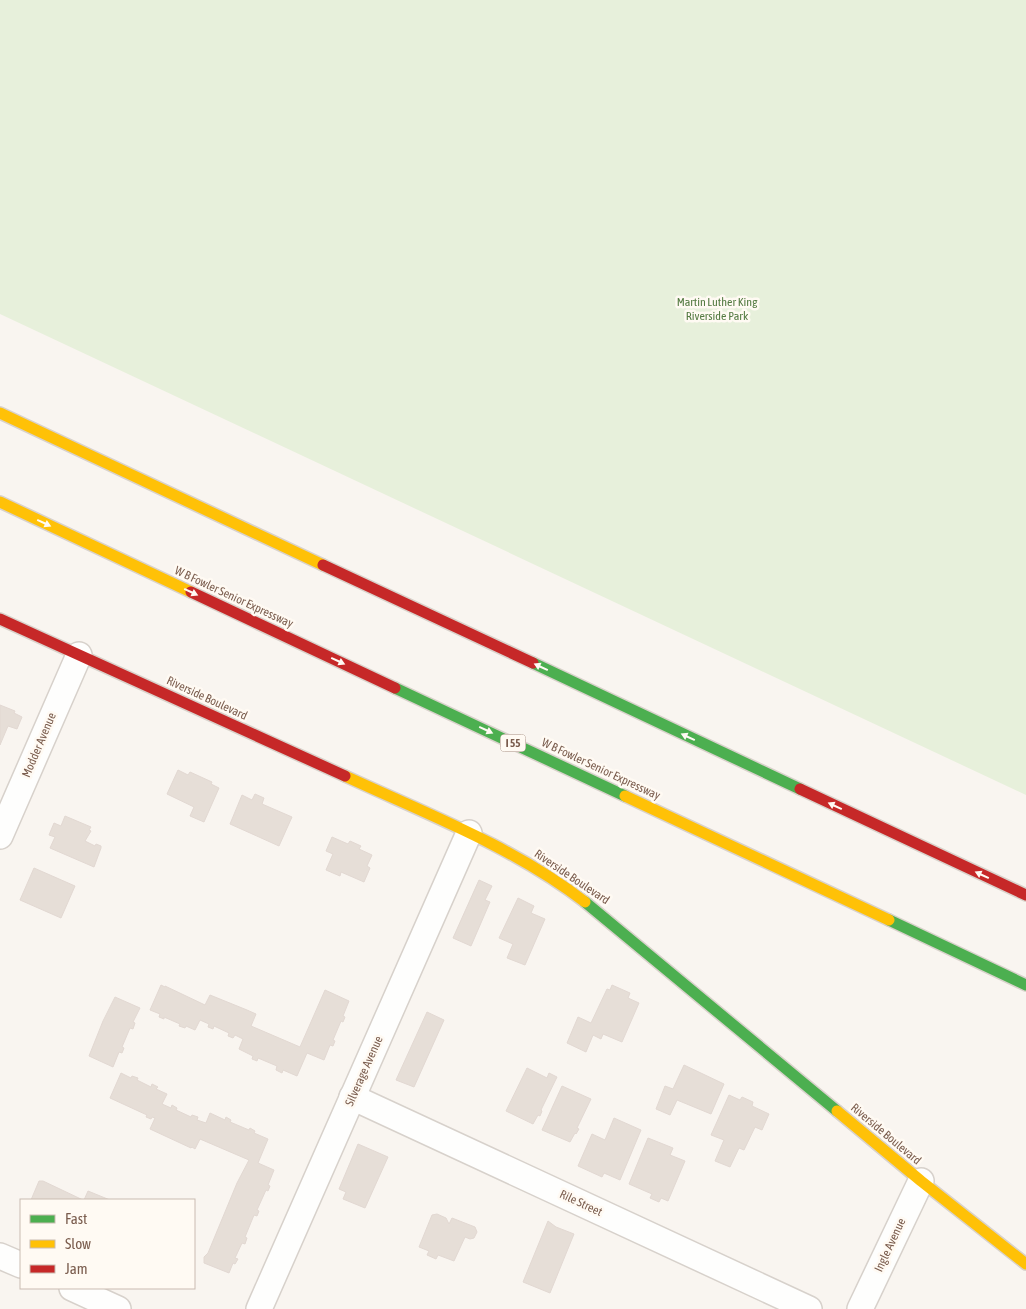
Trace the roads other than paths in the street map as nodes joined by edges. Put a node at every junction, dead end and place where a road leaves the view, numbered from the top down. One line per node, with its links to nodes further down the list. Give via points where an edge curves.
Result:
1 (0, 413): 7 (main road, one-way to 1)
2 (0, 502): 8 (main road, W B Fowler Senior Expressway / I 55, one-way to 8)
3 (0, 619): 4 (main road, Riverside Boulevard)
4 (79, 654): 5 (main road, Riverside Boulevard); 6 (street, Modder Avenue)
5 (469, 834): 9 (street, Silverage Avenue); 10 (main road, Riverside Boulevard, via 536,867 584,899)
6 (0, 836)
7 (1026, 896)
8 (1026, 985)
9 (352, 1097): 16 (street, Silverage Avenue); 17 (street, Rile Street)
10 (921, 1181): 12 (main road, Riverside Boulevard); 18 (street, Ingle Avenue)
11 (0, 1256): 13 (street)
12 (1026, 1264)
13 (20, 1265)
14 (82, 1298): 15 (street)
15 (118, 1309)
16 (259, 1309)
17 (810, 1309)
18 (860, 1309)

